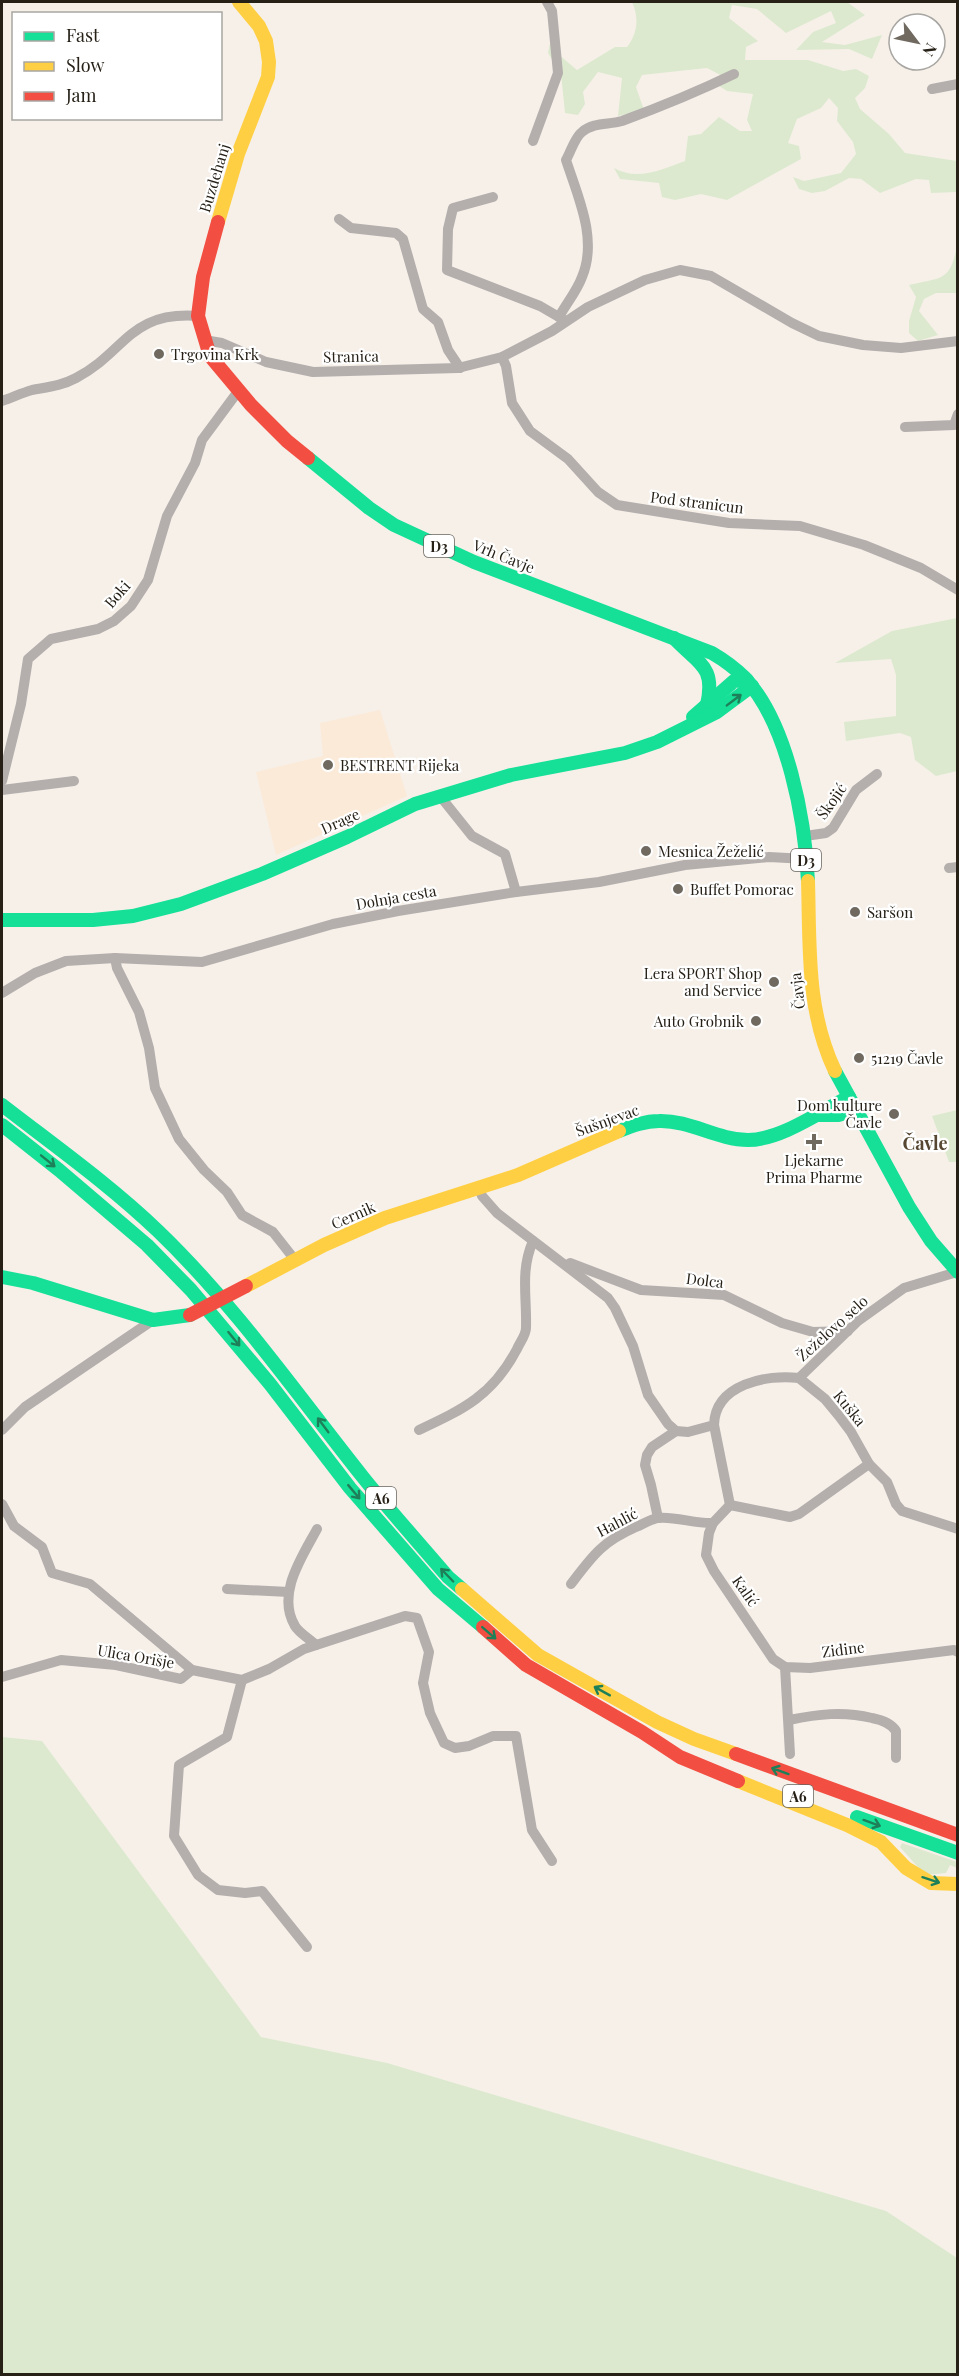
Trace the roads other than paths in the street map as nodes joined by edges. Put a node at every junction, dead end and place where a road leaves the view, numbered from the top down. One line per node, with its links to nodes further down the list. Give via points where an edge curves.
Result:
1 (239, 2): 9 (main road, Buzdehanj / D3, via 260,26 266,41 268,77 223,201 203,277)
2 (547, 2): 6 (street, via 552,11 558,73)
3 (734, 74): 10 (street, via 676,101 580,133 566,160 580,198 589,256)
4 (957, 84): 5 (street)
5 (932, 89)
6 (533, 141)
7 (493, 197): 10 (street, via 453,208 447,270 540,306)
8 (339, 219): 14 (street, via 351,228 396,233 403,239 423,309 438,322 448,350)
9 (198, 316): 11 (main road, Buzdehanj / D3); 16 (street, via 155,319 75,379)
10 (563, 319): 12 (street, Stranica, via 645,280 680,270 711,276 819,336 901,348); 13 (street, Stranica)
11 (204, 340): 14 (street, Stranica, via 266,362 313,372); 15 (main road, Vrh Čavje / D3, via 210,356)
12 (957, 341)
13 (502, 357): 14 (street, Stranica); 19 (street, Pod stranicun, via 512,403 530,431 568,459 598,492 617,506 729,523 800,526 864,545 921,568)
14 (460, 368)
15 (238, 390): 20 (main road, Vrh Čavje / D3, via 287,441 394,525 474,562); 26 (street, Boki, via 202,440 195,463 167,516 148,580 131,606 114,621 98,628 51,639 28,659)
16 (2, 401)
17 (956, 422): 18 (street)
18 (904, 427)
19 (957, 590)
20 (674, 638): 21 (main road, Vrh Čavje / D3, via 721,658); 22 (main road, via 710,674 711,692)
21 (749, 683): 22 (main road, Drage, via 734,681); 23 (main road, Drage, one-way to 21, via 717,712 735,700); 29 (main road, Čavja / D3, via 778,731)
22 (706, 706): 23 (main road, Drage)
23 (677, 731): 28 (main road, Drage, via 625,753 511,775)
24 (877, 774): 29 (street, Škojić, via 856,790 832,828)
25 (74, 781): 27 (street)
26 (2, 782)
27 (2, 790)
28 (441, 796): 31 (street, via 472,836 505,854); 32 (main road, Drage, via 181,904 123,917)
29 (805, 836): 30 (main road, Čavja / D3)
30 (806, 859): 31 (street, Dolnja cesta, via 769,857 685,865 599,882); 35 (main road, Čavja / D3, via 808,942 818,1026 827,1055)
31 (516, 892): 33 (street, Dolnja cesta, via 333,924 202,962)
32 (5, 922)
33 (115, 958): 34 (street, Dolnja cesta, via 53,964); 41 (street, via 139,1012 155,1088 179,1139 227,1192 242,1215 273,1232)
34 (2, 993)
35 (852, 1103): 38 (main road, Šušnjevac, via 838,1115 818,1115 752,1140 720,1136 668,1120 646,1122); 42 (main road, Čavja / D3, via 907,1203 938,1251)
36 (2, 1105): 71 (main road, A6, one-way to 36, via 657,1722 538,1655 448,1577 363,1477 235,1314 158,1232)
37 (2, 1125): 68 (main road, A6, one-way to 68, via 147,1245 191,1290 270,1383 350,1488 438,1589 526,1665)
38 (479, 1188): 39 (street, via 489,1205); 41 (main road, Cernik, via 406,1210)
39 (533, 1241): 40 (street); 49 (street, via 525,1261 526,1332 511,1360 491,1387)
40 (557, 1258): 45 (street, Dolca, via 641,1290 724,1295 782,1323 813,1332); 50 (street, via 597,1288 615,1308 648,1395)
41 (295, 1260): 44 (main road, Cernik, bridge, via 190,1315)
42 (957, 1272): 45 (street, Žeželovo selo, via 904,1288)
43 (2, 1277): 44 (main road)
44 (153, 1320): 48 (street, via 25,1407)
45 (848, 1331): 46 (street, Žeželovo selo)
46 (799, 1378): 47 (street, Žeželovo selo, via 748,1381 718,1406); 51 (street, Kuška, via 839,1416)
47 (714, 1425): 50 (street); 53 (street)
48 (2, 1430)
49 (419, 1430)
50 (676, 1431): 54 (street, via 647,1455 645,1465)
51 (869, 1464): 53 (street, via 790,1517); 57 (street, Kuška, via 887,1482 902,1511)
52 (2, 1504): 64 (street, via 14,1526 42,1547 51,1573 90,1584)
53 (730, 1505): 55 (street)
54 (658, 1518): 55 (street); 58 (street, Hahlić, via 607,1542 594,1552)
55 (713, 1523): 63 (street, Kalić, via 706,1555 773,1659)
56 (317, 1529): 60 (street)
57 (957, 1529)
58 (571, 1584)
59 (227, 1589): 60 (street)
60 (289, 1592): 61 (street, via 289,1611 296,1628)
61 (316, 1645): 66 (street); 75 (street, via 405,1616 417,1618 429,1652 423,1683 430,1713 444,1743 455,1748 493,1736 516,1736 532,1830)
62 (957, 1652): 63 (street, Zidine, via 810,1668)
63 (785, 1667): 67 (street)
64 (192, 1670): 65 (street, Ulica Orišje, via 181,1679 116,1665 61,1660); 66 (street)
65 (2, 1677)
66 (242, 1680): 77 (street, via 227,1737 179,1765 174,1836 198,1875 218,1890 262,1891)
67 (789, 1720): 69 (street); 70 (street, via 840,1712 882,1720 896,1731)
68 (642, 1732): 74 (main road, A6, one-way to 74, via 735,1772); 76 (main road, one-way to 76, via 680,1757 881,1842 906,1868 931,1882)
69 (790, 1754)
70 (896, 1758)
71 (835, 1791): 72 (main road, via 877,1799); 73 (main road, A6)
72 (957, 1827)
73 (957, 1835)
74 (957, 1853)
75 (552, 1861)
76 (957, 1884)
77 (307, 1947)

